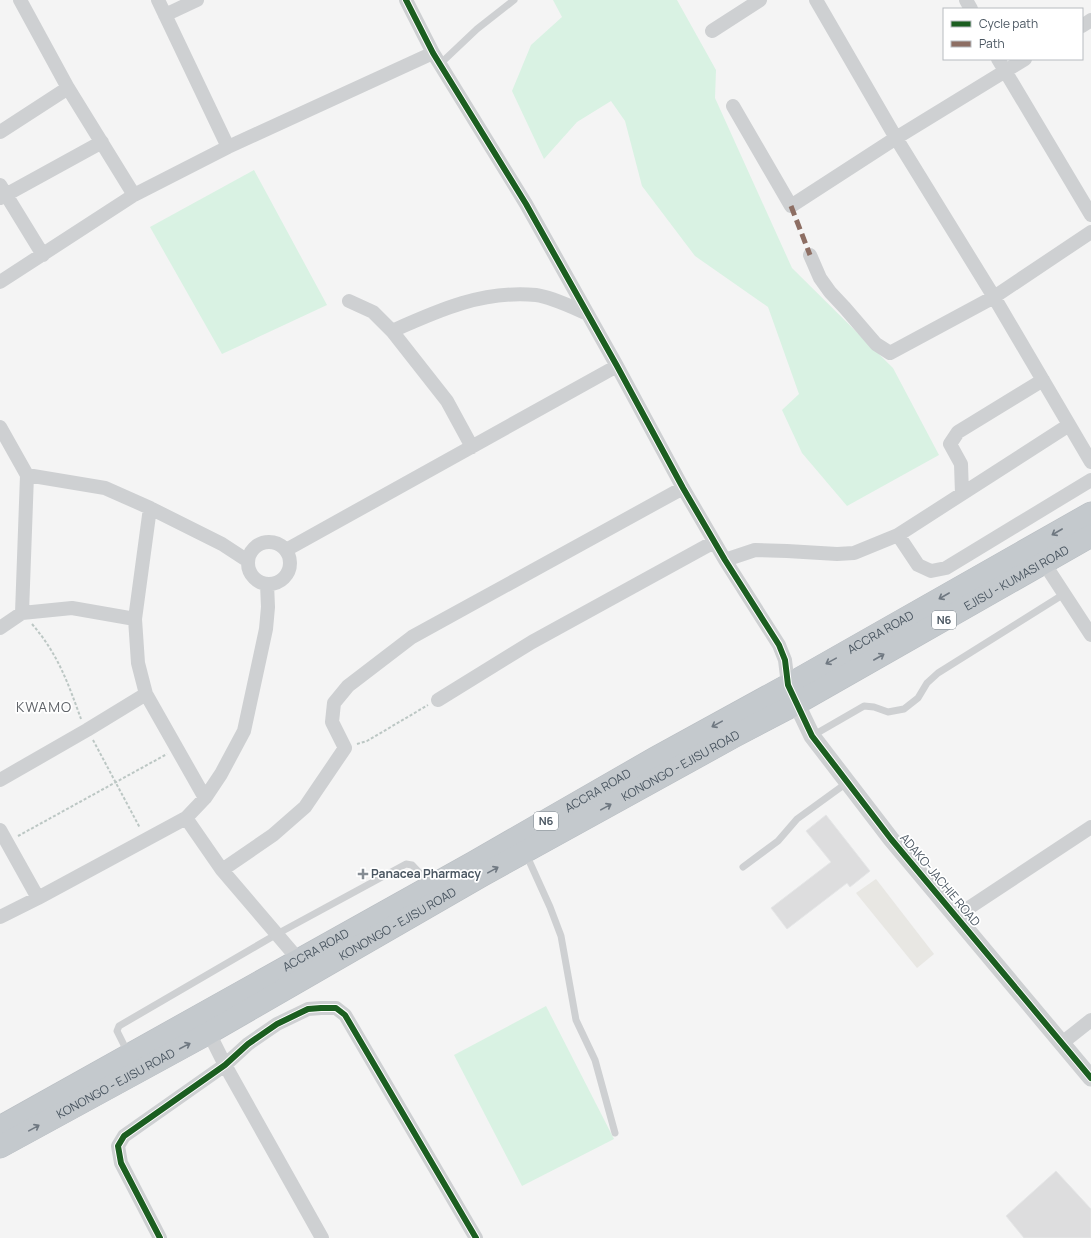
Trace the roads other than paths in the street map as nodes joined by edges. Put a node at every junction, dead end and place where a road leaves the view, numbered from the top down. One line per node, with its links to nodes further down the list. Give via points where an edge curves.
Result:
1 (20, 0): 13 (street)
2 (158, 0): 8 (street)
3 (197, 0): 8 (street)
4 (406, 0): 10 (street)
5 (514, 0): 10 (lane)
6 (760, 0): 9 (street)
7 (816, 0): 16 (street)
8 (165, 15): 18 (street)
9 (712, 31)
10 (436, 59): 18 (street); 28 (street, via 526,204)
11 (1021, 60): 12 (street)
12 (1002, 65): 16 (street); 21 (street)
13 (68, 88): 15 (street); 17 (street)
14 (734, 106): 16 (street, via 791,206)
15 (0, 132)
16 (896, 138): 26 (street)
17 (102, 142): 19 (street); 20 (street)
18 (228, 147): 20 (street)
19 (2, 192): 23 (street)
20 (134, 195): 23 (street)
21 (1091, 215)
22 (1091, 232): 26 (street)
23 (44, 255): 25 (street)
24 (810, 255): 26 (street, via 820,278 830,292 876,344 890,353)
25 (0, 282)
26 (994, 297): 31 (street)
27 (349, 301): 29 (street, via 373,312)
28 (588, 314): 29 (street, via 538,295 500,295 456,304); 30 (street)
29 (392, 331): 34 (street, via 447,401)
30 (617, 366): 34 (street); 38 (street)
31 (1043, 380): 32 (street); 39 (street, via 958,432 950,444 961,464)
32 (1069, 425): 35 (street); 39 (street)
33 (0, 427): 36 (street)
34 (472, 447): 45 (street)
35 (1091, 462)
36 (27, 475): 40 (street, via 105,488); 51 (street)
37 (1091, 480): 42 (street, via 946,568 931,571 918,565)
38 (683, 488): 44 (street); 67 (street, via 412,637 348,686 334,703 332,722 345,748 305,807 273,835)
39 (962, 494): 42 (street)
40 (150, 508): 47 (street, via 222,544); 52 (street)
41 (1091, 513): 56 (highway, ACCRA ROAD / N6, one-way to 56)
42 (898, 535): 46 (street, via 854,553 755,550)
43 (1091, 536): 48 (highway, EJISU - KUMASI ROAD / N6)
44 (714, 542): 46 (street); 57 (street, via 532,642)
45 (286, 550): 47 (street, via 280,544 263,543 256,546); 49 (street, via 291,565 288,573 276,583)
46 (725, 560): 56 (street, via 779,645 785,660)
47 (248, 561): 49 (street, via 253,576 259,582)
48 (1044, 564): 50 (street); 56 (highway, EJISU - KUMASI ROAD / N6, one-way to 48)
49 (267, 584): 61 (street, via 266,629 244,731)
50 (1064, 594): 54 (street); 58 (lane, via 938,673 927,683 918,698 904,709 888,712 864,706)
51 (22, 613): 52 (street, via 72,608); 53 (street)
52 (135, 619): 55 (street, via 138,663)
53 (0, 628)
54 (1091, 635)
55 (146, 694): 59 (street); 61 (street)
56 (792, 695): 58 (street, ADAKO-JACHIE ROAD); 65 (highway, KONONGO - EJISU ROAD / N6, one-way to 56, via 735,736); 68 (highway, ACCRA ROAD / N6, one-way to 68, via 655,758)
57 (438, 700)
58 (812, 736): 60 (street, ADAKO-JACHIE ROAD)
59 (0, 780)
60 (848, 782): 66 (lane, via 797,819 778,840); 71 (street, ADAKO-JACHIE ROAD)
61 (205, 798): 62 (street)
62 (186, 818): 67 (street); 69 (street)
63 (1091, 827): 71 (street)
64 (0, 830): 69 (street)
65 (526, 852): 73 (highway, KONONGO - EJISU ROAD / N6, one-way to 65); 81 (lane, via 561,936 576,1020 595,1060)
66 (744, 867)
67 (222, 870): 72 (street)
68 (432, 886): 72 (lane, via 412,865 406,864); 73 (highway, ACCRA ROAD / N6)
69 (38, 898): 70 (street)
70 (0, 917)
71 (955, 917): 76 (street, ADAKO-JACHIE ROAD)
72 (277, 934): 73 (street); 77 (lane, via 119,1026 117,1031)
73 (305, 967): 75 (highway, KONONGO - EJISU ROAD / N6); 77 (highway, ACCRA ROAD / N6)
74 (1091, 1020): 76 (street)
75 (209, 1033): 78 (street); 82 (highway, KONONGO - EJISU ROAD / N6, one-way to 75)
76 (1062, 1043): 79 (street, ADAKO-JACHIE ROAD)
77 (129, 1055): 80 (highway, ACCRA ROAD / N6)
78 (225, 1065): 83 (street, via 124,1136 118,1146 121,1163); 84 (street); 85 (street, via 248,1044 277,1024 308,1009 336,1008 345,1015)
79 (1091, 1078)
80 (0, 1127)
81 (615, 1133)
82 (0, 1147)
83 (160, 1238)
84 (322, 1238)
85 (476, 1238)

